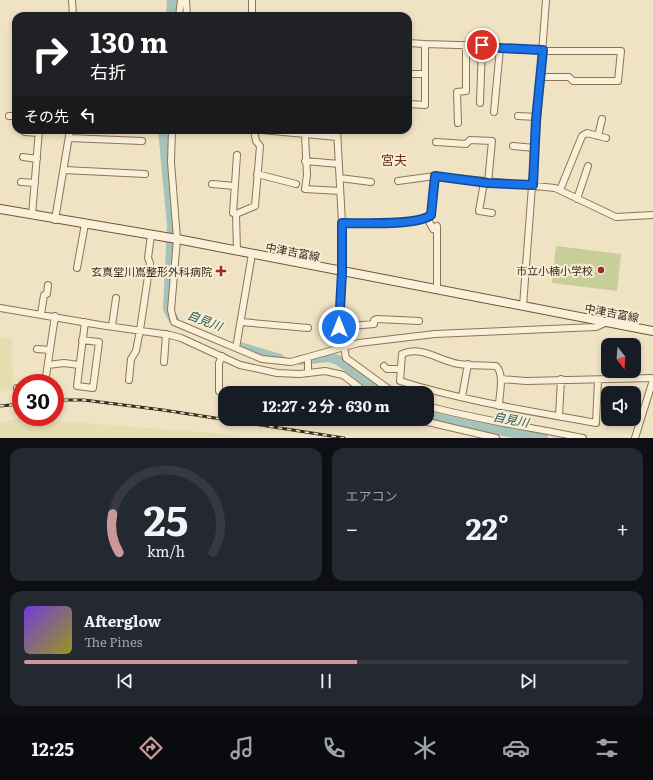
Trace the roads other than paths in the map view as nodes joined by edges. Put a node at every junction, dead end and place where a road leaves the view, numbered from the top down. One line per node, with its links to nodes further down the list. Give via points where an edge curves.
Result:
1 (72, 0): 6 (street)
2 (181, 0): 7 (street)
3 (186, 0): 8 (street)
4 (252, 0): 9 (street)
5 (546, 0): 15 (street)
6 (73, 12)
7 (180, 12)
8 (187, 12)
9 (252, 12)
10 (412, 43): 11 (street)
11 (425, 44): 12 (street); 17 (street)
12 (466, 44): 13 (street); 25 (street, via 466,91 457,92)
13 (482, 45): 14 (street); 19 (street)
14 (500, 48): 15 (street); 21 (street)
15 (543, 50): 18 (street); 18 (street, via 621,51 618,81 573,81 569,77)
16 (412, 74): 17 (street)
17 (425, 74): 20 (street, via 425,105)
18 (540, 77): 23 (street)
19 (480, 103)
20 (412, 104)
21 (494, 112)
22 (518, 116): 23 (street)
23 (536, 117): 39 (street)
24 (602, 119): 32 (street)
25 (458, 123)
26 (39, 134): 42 (street)
27 (70, 134): 34 (street)
28 (172, 134): 73 (street, via 171,162)
29 (255, 134): 48 (street, via 260,146)
30 (296, 134): 31 (street)
31 (305, 135): 33 (street); 43 (street)
32 (598, 136): 35 (street); 60 (street, via 587,133 582,136)
33 (337, 137): 44 (street)
34 (69, 138): 36 (street); 46 (street)
35 (606, 138)
36 (142, 141)
37 (436, 142): 54 (street, via 466,144 470,140 492,141)
38 (513, 146): 39 (street)
39 (535, 148): 58 (street)
40 (237, 155): 59 (street)
41 (23, 158): 42 (street)
42 (37, 159): 55 (street)
43 (305, 161): 44 (street); 61 (street, via 305,189)
44 (339, 164): 50 (street)
45 (588, 166): 62 (street)
46 (64, 170): 47 (street); 69 (street)
47 (145, 174)
48 (257, 174): 57 (street); 65 (street, via 254,206)
49 (435, 176): 51 (street); 54 (street); 68 (street, via 431,215)
50 (340, 178): 53 (street); 61 (street)
51 (398, 181)
52 (21, 182): 55 (street)
53 (371, 182)
54 (486, 182): 58 (street); 64 (street, via 480,211)
55 (35, 183): 66 (street)
56 (212, 184): 59 (street)
57 (296, 184)
58 (533, 185): 60 (street); 81 (street)
59 (235, 186): 65 (street, via 233,213)
60 (560, 190): 62 (street)
61 (340, 191): 70 (street)
62 (577, 198): 67 (street, via 616,217)
63 (0, 209): 66 (main road, 中津吉富線)
64 (492, 213)
65 (236, 214): 74 (street)
66 (32, 215): 69 (main road, 中津吉富線)
67 (653, 215)
68 (427, 218): 70 (street, via 414,221); 79 (street, via 433,229 438,226)
69 (55, 220): 71 (main road, 中津吉富線)
70 (342, 223): 77 (street)
71 (85, 224): 72 (main road, 中津吉富線); 76 (street)
72 (151, 235): 73 (main road, 中津吉富線); 92 (street, via 148,258 150,263)
73 (177, 239): 74 (main road, 中津吉富線); 97 (street, via 171,310 174,322)
74 (237, 251): 75 (main road, 中津吉富線)
75 (252, 254): 77 (main road, 中津吉富線); 87 (street)
76 (77, 268)
77 (342, 272): 79 (main road, 中津吉富線); 90 (street)
78 (48, 286): 83 (street)
79 (437, 290): 81 (main road, 中津吉富線)
80 (116, 298): 89 (street)
81 (523, 306): 88 (main road, 中津吉富線)
82 (0, 308): 83 (street)
83 (41, 314): 84 (street)
84 (55, 316): 86 (street); 99 (street)
85 (419, 321): 90 (street, via 374,320 374,324)
86 (85, 322): 89 (street); 95 (street)
87 (241, 322): 91 (street); 97 (street)
88 (607, 322): 93 (main road, 中津吉富線); 96 (street, via 596,328 435,334)
89 (112, 326): 92 (street)
90 (339, 327): 96 (street)
91 (308, 328)
92 (140, 330): 94 (street); 113 (street, via 136,351 131,359)
93 (653, 331)
94 (166, 334): 100 (street); 102 (street)
95 (82, 340): 105 (street); 105 (street, via 99,342 93,388 77,386)
96 (344, 347): 101 (street); 117 (street, via 346,358)
97 (236, 348): 101 (street, via 270,360 291,362)
98 (37, 349): 99 (street)
99 (50, 350): 104 (street)
100 (222, 356): 109 (street, via 240,365 277,373); 115 (street, via 219,363)
101 (308, 358): 109 (street)
102 (164, 362)
103 (468, 364): 107 (street, via 447,361 422,351 402,354); 110 (street, via 496,366); 118 (street)
104 (48, 365): 105 (street); 108 (street)
105 (79, 365)
106 (384, 366): 107 (street, via 387,369)
107 (400, 369): 118 (street, via 400,380)
108 (46, 374)
109 (308, 374): 116 (street, via 325,371 343,375)
110 (501, 379): 111 (street); 119 (street)
111 (561, 379): 114 (street); 121 (street)
112 (653, 379): 114 (street); 125 (street)
113 (129, 380)
114 (598, 380): 121 (street, via 596,423)
115 (219, 386)
116 (358, 386)
117 (384, 386)
118 (462, 398): 119 (street)
119 (499, 406): 121 (street)
120 (434, 408): 124 (street, via 467,417)
121 (558, 416)
122 (434, 423): 123 (street)
123 (496, 438)
124 (583, 438)
125 (635, 438)

